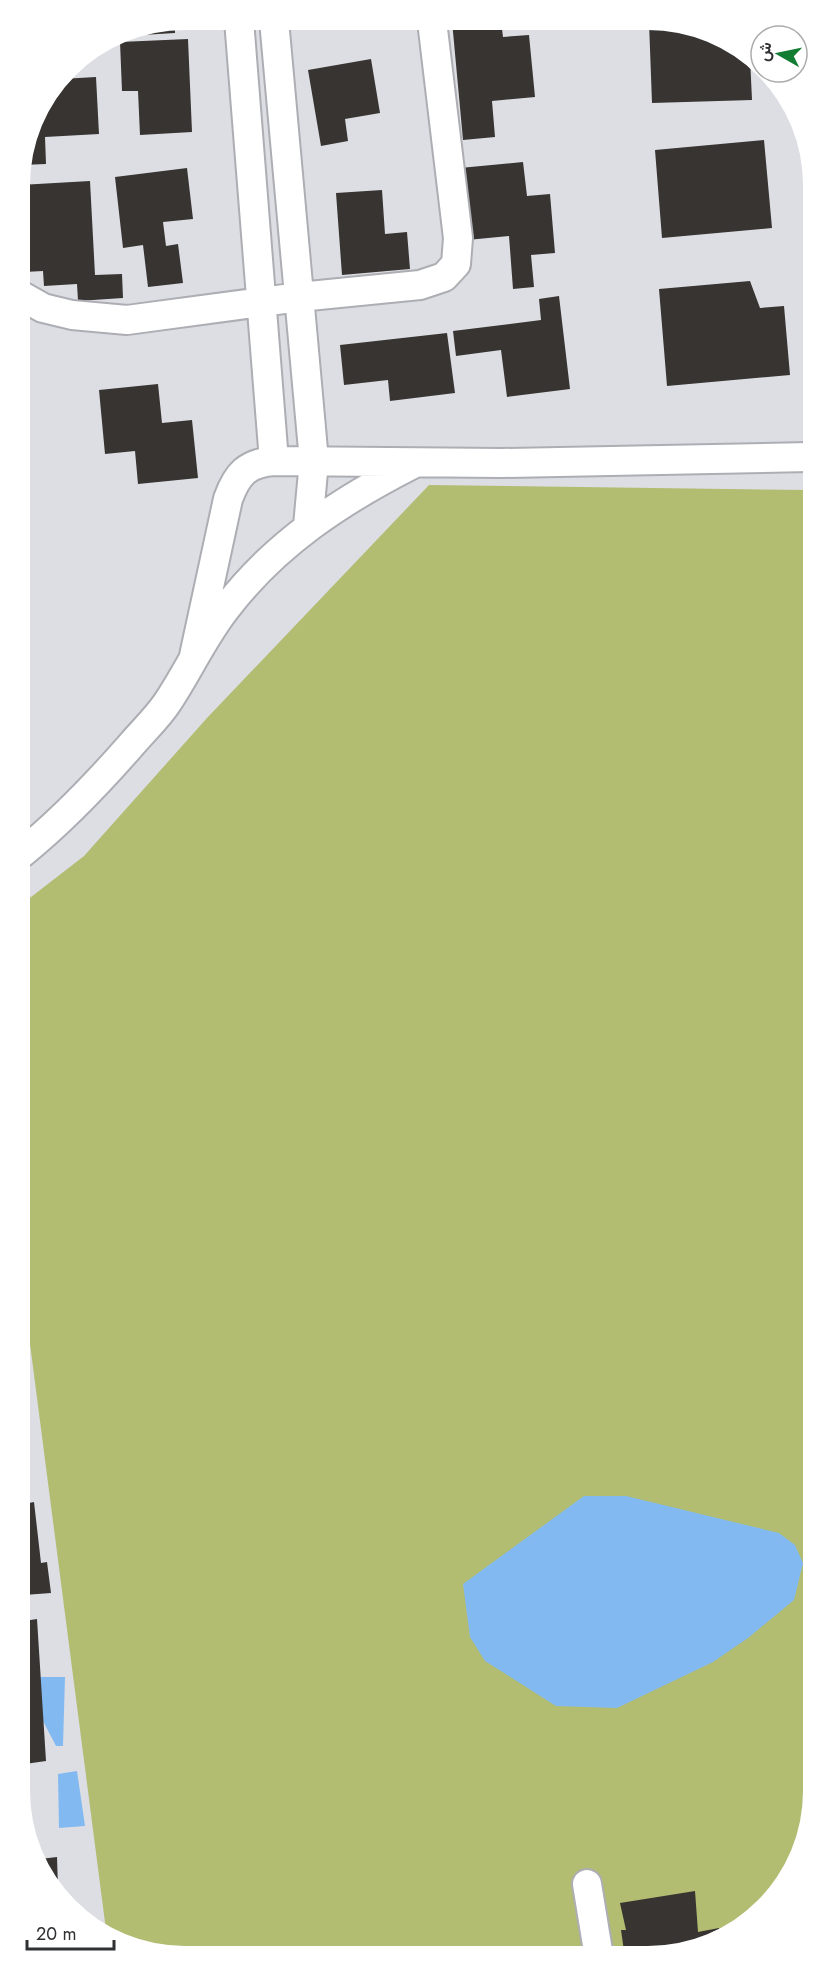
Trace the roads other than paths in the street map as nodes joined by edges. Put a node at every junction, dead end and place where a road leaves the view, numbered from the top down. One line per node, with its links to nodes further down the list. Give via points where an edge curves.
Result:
1 (240, 30): 6 (street)
2 (275, 30): 4 (street)
3 (433, 30): 4 (street, via 458,238 456,264 444,277 420,285)
4 (299, 297): 6 (street); 9 (street)
5 (30, 301): 6 (street, via 62,312 127,320)
6 (262, 302): 8 (street)
7 (803, 456): 10 (street)
8 (274, 461): 9 (street); 12 (street, via 251,465 234,483 223,517)
9 (314, 461): 10 (street); 11 (street)
10 (414, 463): 11 (street)
11 (308, 526): 12 (street, via 227,607)
12 (194, 657): 13 (street, via 166,705 111,769 61,821)
13 (30, 846)
14 (587, 1884): 15 (street)
15 (596, 1946)

